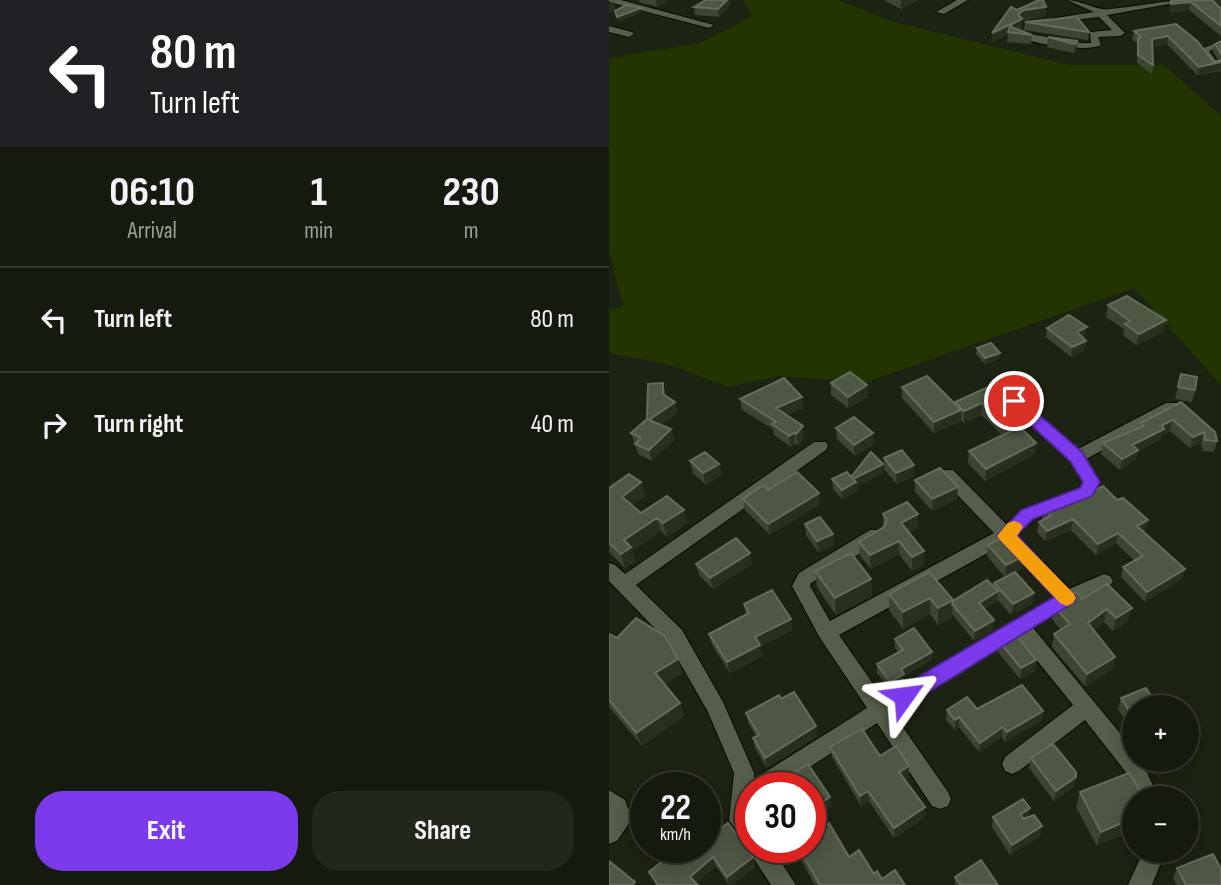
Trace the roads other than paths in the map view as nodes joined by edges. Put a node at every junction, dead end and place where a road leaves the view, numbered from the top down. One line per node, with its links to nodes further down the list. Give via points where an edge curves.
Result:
1 (611, 0): 9 (street)
2 (964, 0): 6 (street)
3 (1071, 0): 7 (street)
4 (1187, 0): 5 (street); 7 (street)
5 (1203, 0)
6 (941, 12)
7 (1105, 14): 8 (street); 12 (street, via 1120,33 1093,34 1096,45)
8 (1051, 21)
9 (709, 25)
10 (609, 29): 11 (street)
11 (629, 34)
12 (1018, 35)
13 (1221, 44): 14 (street, via 1203,50)
14 (1215, 66)
15 (1014, 401): 18 (street)
16 (1171, 407): 18 (street)
17 (820, 446): 24 (street)
18 (1076, 457): 21 (street, via 1092,482 1086,492 1027,515)
19 (947, 474): 21 (street)
20 (876, 535): 27 (street, via 805,578 801,586)
21 (1006, 536): 25 (street); 27 (street)
22 (609, 569): 24 (street)
23 (1104, 581): 25 (street)
24 (624, 584): 31 (street, via 675,636 716,708)
25 (1067, 598): 26 (street)
26 (1021, 627): 28 (street); 29 (street)
27 (827, 632): 29 (street)
28 (1086, 707): 30 (street); 33 (street, via 1133,764)
29 (880, 710): 32 (street); 34 (street)
30 (1012, 764)
31 (744, 772)
32 (784, 772)
33 (1143, 786)
34 (940, 799)
35 (609, 800): 36 (street, via 621,819)
36 (609, 833)
37 (769, 863): 39 (street)
38 (1151, 863): 40 (street)
39 (785, 885)
40 (1139, 885)

